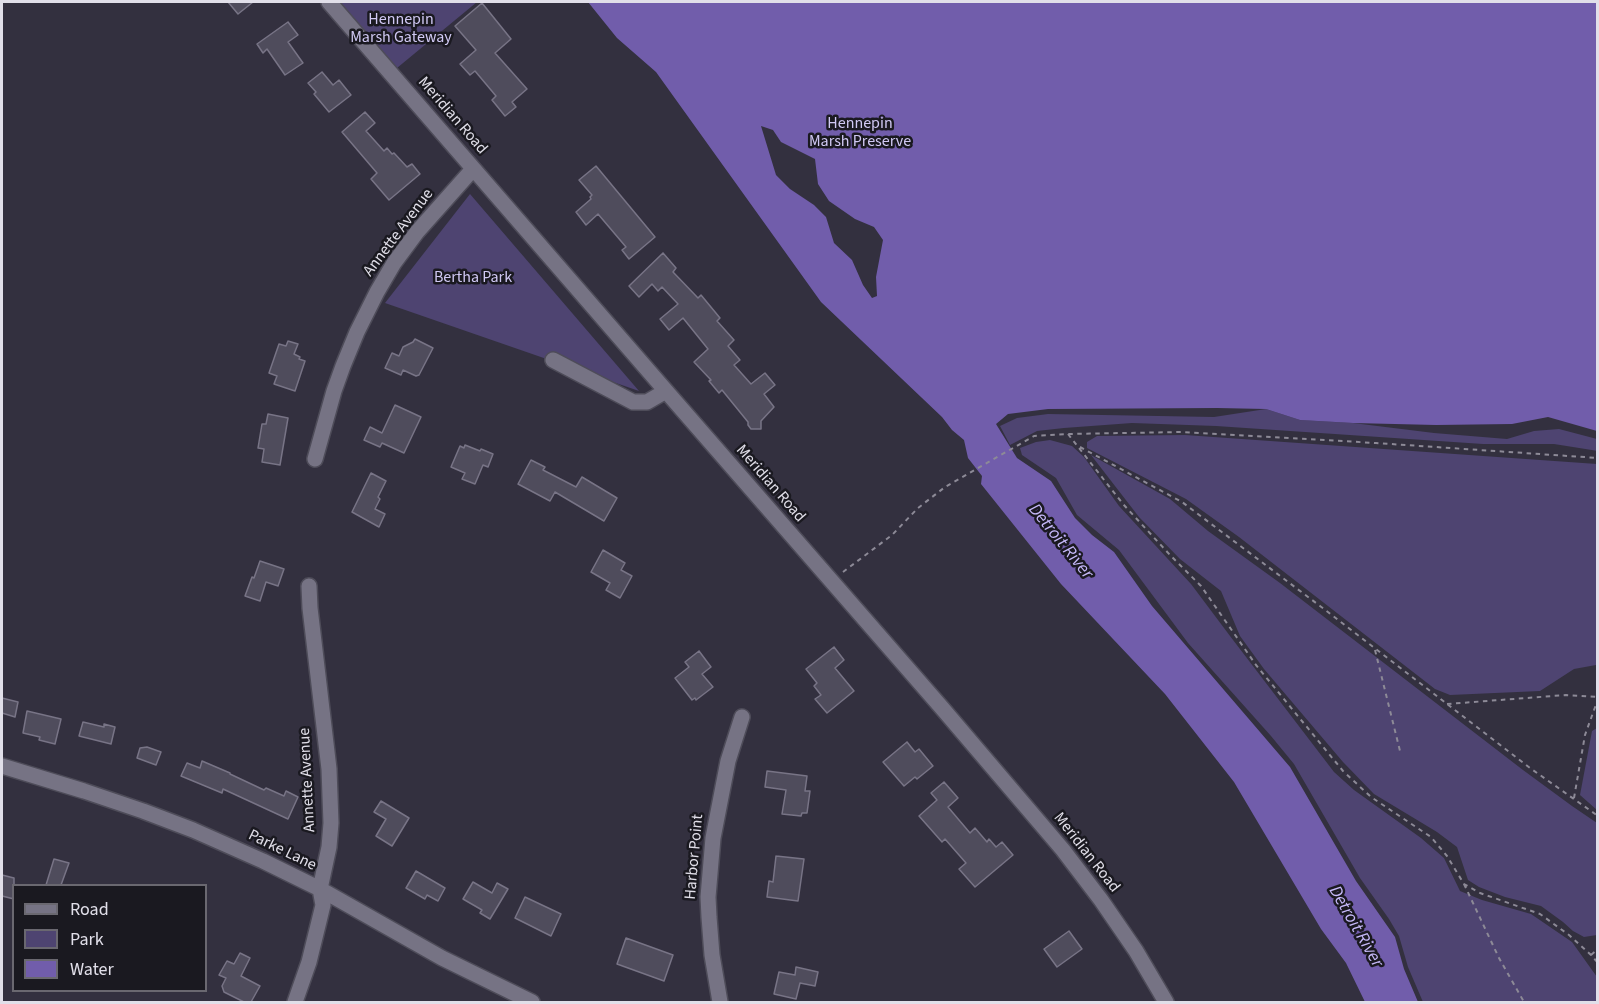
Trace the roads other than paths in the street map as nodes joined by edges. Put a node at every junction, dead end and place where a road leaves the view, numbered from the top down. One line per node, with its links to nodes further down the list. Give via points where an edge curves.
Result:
1 (328, 2): 2 (street, Meridian Road)
2 (473, 169): 4 (street, Meridian Road); 5 (street, Annette Avenue, via 417,232 377,292 343,366)
3 (553, 360): 4 (street, via 633,402 647,402)
4 (666, 391): 13 (street, Meridian Road, via 1063,850 1113,917)
5 (315, 459)
6 (309, 586): 9 (street, Annette Avenue, via 331,799 329,847)
7 (742, 717): 12 (street, Harbor Point, via 719,799 708,897)
8 (2, 766): 9 (street, Parke Lane, via 84,790 183,826)
9 (320, 889): 10 (street, Annette Avenue, via 323,905); 11 (street, Parke Lane, via 442,958)
10 (295, 1002)
11 (532, 1002)
12 (720, 1002)
13 (1166, 1002)

